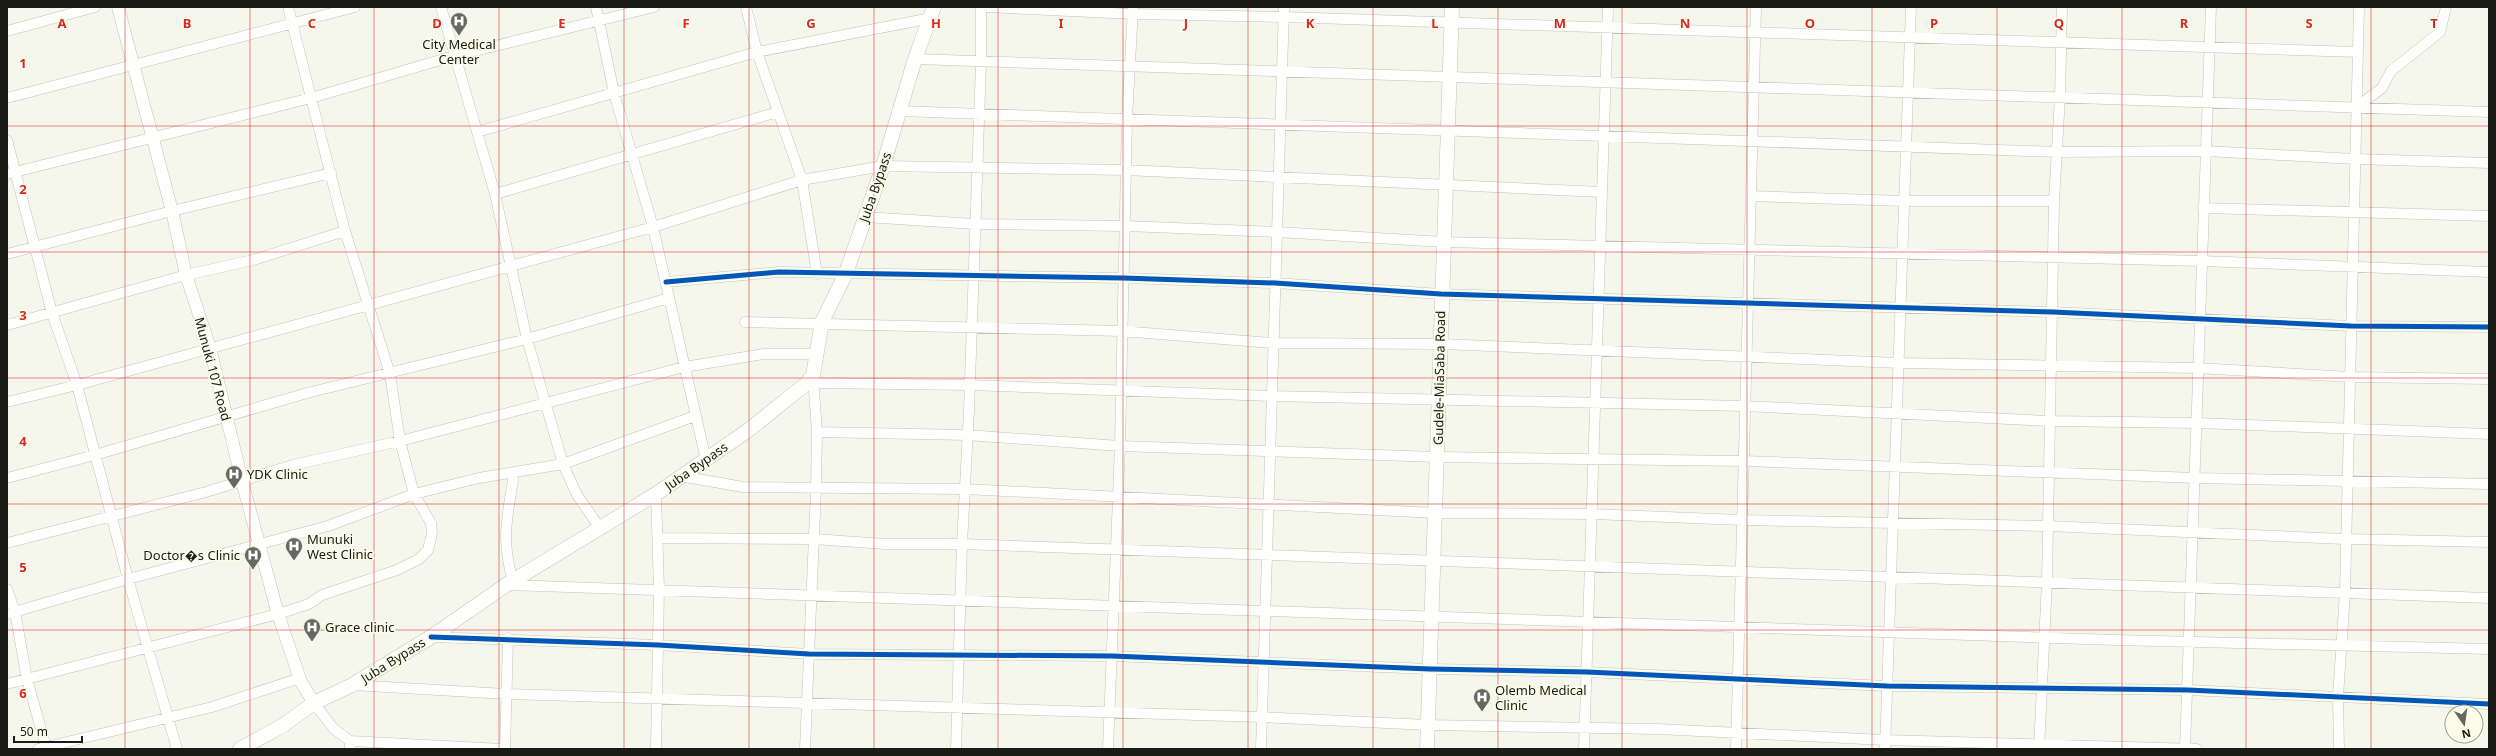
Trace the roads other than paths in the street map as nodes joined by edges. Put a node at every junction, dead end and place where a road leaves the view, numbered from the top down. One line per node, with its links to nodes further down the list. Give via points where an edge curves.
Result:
1 (95, 7): 26 (street)
2 (118, 7): 36 (street, Munuki 107 Road)
3 (288, 7): 24 (street)
4 (355, 7): 24 (street)
5 (441, 7): 33 (street)
6 (596, 7): 22 (street)
7 (654, 7): 22 (street)
8 (746, 7): 31 (street)
9 (981, 7): 35 (street)
10 (987, 7): 19 (street)
11 (1452, 7): 23 (main road, Gudele-MiaSaba Road)
12 (1608, 7): 25 (street)
13 (1756, 7): 27 (street)
14 (1911, 7): 28 (street)
15 (2062, 7): 29 (street)
16 (2211, 7): 30 (street)
17 (2359, 7): 32 (street)
18 (2446, 7): 48 (street, via 2440,32 2391,71 2382,88)
19 (1133, 10): 21 (street); 37 (street)
20 (932, 12): 31 (street); 34 (main road, Juba Bypass)
21 (1284, 12): 23 (street); 38 (street)
22 (600, 21): 33 (street); 43 (street)
23 (1451, 22): 25 (street); 39 (main road, Gudele-MiaSaba Road)
24 (292, 23): 36 (street); 46 (street)
25 (1608, 27): 27 (street); 40 (street)
26 (7, 31)
27 (1756, 32): 28 (street); 41 (street)
28 (1910, 37): 29 (street); 42 (street)
29 (2060, 42): 30 (street); 44 (street)
30 (2209, 47): 32 (street); 47 (street)
31 (757, 52): 43 (street); 50 (street)
32 (2358, 52): 48 (street)
33 (454, 56): 46 (street); 56 (street)
34 (915, 59): 35 (street); 49 (main road, Juba Bypass)
35 (981, 62): 37 (street); 52 (street)
36 (134, 64): 45 (street); 58 (street, Munuki 107 Road)
37 (1130, 65): 38 (street); 53 (street)
38 (1281, 70): 39 (street); 54 (street)
39 (1450, 76): 40 (street); 55 (main road, Gudele-MiaSaba Road)
40 (1606, 81): 41 (street); 57 (street)
41 (1754, 86): 42 (street); 60 (street)
42 (1908, 92): 44 (street); 61 (street)
43 (614, 93): 56 (street); 64 (street)
44 (2060, 97): 47 (street); 63 (street)
45 (7, 98)
46 (311, 98): 58 (street); 70 (street)
47 (2208, 102): 48 (street); 62 (street)
48 (2357, 107): 51 (street); 65 (street)
49 (899, 111): 52 (street); 67 (main road, Juba Bypass)
50 (778, 112): 64 (street); 73 (street)
51 (2489, 112)
52 (979, 114): 53 (street); 68 (street)
53 (1127, 119): 54 (street); 69 (street)
54 (1280, 124): 55 (street); 72 (street)
55 (1448, 130): 57 (street); 74 (main road, Gudele-MiaSaba Road)
56 (477, 132): 76 (street)
57 (1604, 136): 60 (street); 75 (street)
58 (153, 138): 71 (street); 81 (street, Munuki 107 Road)
59 (7, 140): 92 (street)
60 (1753, 141): 61 (street); 77 (street)
61 (1906, 146): 63 (street); 78 (street)
62 (2206, 151): 63 (street); 65 (street); 80 (street)
63 (2057, 152): 79 (street)
64 (632, 153): 76 (street); 87 (street)
65 (2355, 159): 66 (street); 82 (street)
66 (2489, 163)
67 (883, 166): 68 (street); 73 (street); 84 (main road, Juba Bypass)
68 (977, 168): 69 (street); 85 (street)
69 (1125, 170): 72 (street); 86 (street)
70 (331, 173): 81 (street); 88 (street)
71 (7, 174)
72 (1278, 178): 74 (street); 89 (street)
73 (802, 180): 87 (street); 102 (street)
74 (1446, 186): 75 (street); 90 (main road, Gudele-MiaSaba Road)
75 (1602, 192): 91 (street)
76 (495, 194): 98 (street)
77 (1751, 196): 78 (street); 93 (street)
78 (1904, 201): 79 (street); 95 (street)
79 (2054, 201): 96 (street)
80 (2203, 208): 82 (street); 97 (street)
81 (172, 211): 92 (street); 103 (street, Munuki 107 Road)
82 (2353, 212): 83 (street); 99 (street)
83 (2489, 216)
84 (865, 217): 85 (street); 101 (main road, Juba Bypass)
85 (975, 224): 86 (street); 104 (street)
86 (1125, 226): 89 (street); 105 (street)
87 (653, 227): 98 (street); 106 (street)
88 (346, 231): 103 (street, via 260,258); 112 (street)
89 (1277, 232): 90 (street); 107 (street)
90 (1444, 242): 91 (street); 108 (main road, Gudele-MiaSaba Road)
91 (1600, 247): 93 (street); 110 (street)
92 (34, 248): 94 (street); 115 (street)
93 (1750, 250): 95 (street); 111 (street)
94 (7, 254)
95 (1902, 254): 96 (street); 113 (street)
96 (2054, 258): 97 (street); 114 (street)
97 (2201, 261): 99 (street); 116 (street)
98 (510, 265): 112 (street); 124 (street)
99 (2353, 268): 100 (street); 120 (street)
100 (2489, 272)
101 (846, 273): 102 (street); 104 (street); 118 (main road, Juba Bypass)
102 (817, 274): 106 (street, via 779,272)
103 (186, 276): 115 (street); 127 (street, Munuki 107 Road)
104 (973, 276): 105 (street); 121 (street)
105 (1123, 278): 107 (street); 123 (street)
106 (666, 282): 109 (street)
107 (1275, 283): 108 (street); 125 (street)
108 (1441, 294): 110 (street); 126 (main road, Gudele-MiaSaba Road)
109 (669, 298): 124 (street); 133 (street)
110 (1599, 298): 111 (street); 128 (street)
111 (1748, 302): 113 (street); 130 (street)
112 (368, 304): 127 (street); 135 (street)
113 (1900, 309): 114 (street); 131 (street)
114 (2053, 312): 116 (street); 132 (street)
115 (52, 313): 119 (street); 139 (street)
116 (2200, 318): 120 (street); 134 (street)
117 (745, 322): 118 (street)
118 (822, 322): 121 (street); 129 (main road, Juba Bypass)
119 (7, 325)
120 (2351, 326): 122 (street); 136 (street)
121 (971, 327): 123 (street); 140 (street)
122 (2489, 327)
123 (1121, 331): 125 (street); 141 (street)
124 (527, 339): 135 (street); 146 (street)
125 (1273, 343): 126 (street); 142 (street)
126 (1441, 344): 128 (street); 143 (main road, Gudele-MiaSaba Road)
127 (210, 348): 139 (street); 149 (street, Munuki 107 Road)
128 (1597, 351): 130 (street); 144 (street)
129 (815, 354): 133 (street, via 764,354); 137 (main road, Juba Bypass)
130 (1747, 356): 131 (street); 147 (street)
131 (1899, 363): 132 (street); 148 (street)
132 (2050, 364): 134 (street); 151 (street)
133 (684, 367): 146 (street); 150 (street)
134 (2197, 368): 136 (street); 152 (street)
135 (390, 374): 149 (street, via 307,393); 157 (street)
136 (2350, 378): 138 (street); 153 (street)
137 (813, 379): 140 (street); 154 (street); 163 (main road, Juba Bypass)
138 (2489, 379)
139 (77, 385): 145 (street); 160 (street)
140 (969, 385): 141 (street); 156 (street)
141 (1121, 391): 142 (street); 158 (street)
142 (1271, 396): 143 (street); 159 (street)
143 (1439, 398): 144 (street); 161 (main road, Gudele-MiaSaba Road)
144 (1595, 401): 147 (street); 162 (street)
145 (7, 402)
146 (545, 403): 157 (street); 165 (street)
147 (1745, 406): 148 (street); 164 (street)
148 (1897, 412): 151 (street); 166 (street)
149 (226, 416): 160 (street); 172 (street, Munuki 107 Road)
150 (695, 416): 163 (street); 165 (street)
151 (2049, 421): 152 (street); 168 (street)
152 (2198, 423): 153 (street); 171 (street)
153 (2348, 429): 155 (street); 173 (street)
154 (817, 432): 156 (street); 175 (street)
155 (2489, 434)
156 (967, 435): 158 (street); 176 (street)
157 (400, 441): 172 (street, via 294,465); 177 (street)
158 (1120, 446): 159 (street); 179 (street)
159 (1270, 450): 161 (street); 180 (street)
160 (95, 455): 170 (street); 183 (street)
161 (1437, 457): 162 (street); 181 (main road, Gudele-MiaSaba Road)
162 (1594, 458): 164 (street); 182 (street)
163 (706, 460): 169 (main road, Juba Bypass)
164 (1744, 461): 166 (street); 184 (street)
165 (562, 464): 167 (street); 187 (street, via 577,495)
166 (1895, 467): 168 (street); 185 (street)
167 (514, 473): 177 (street, via 479,478); 204 (street, via 504,529)
168 (2048, 473): 171 (street); 186 (street)
169 (680, 476): 175 (street, via 743,487); 178 (main road, Juba Bypass)
170 (7, 478)
171 (2196, 478): 173 (street); 188 (street)
172 (242, 481): 183 (street); 194 (street, Munuki 107 Road)
173 (2347, 481): 174 (street); 191 (street)
174 (2489, 484)
175 (816, 489): 176 (street); 190 (street)
176 (965, 489): 179 (street); 195 (street)
177 (414, 494): 194 (street, via 328,526); 215 (street, via 431,523 432,533 425,554 396,570)
178 (656, 494): 187 (main road, Juba Bypass); 189 (street)
179 (1117, 496): 180 (street); 196 (street)
180 (1268, 505): 181 (street); 197 (street)
181 (1435, 513): 182 (street); 198 (main road, Gudele-MiaSaba Road)
182 (1592, 514): 184 (street); 199 (street)
183 (112, 516): 193 (street); 202 (street)
184 (1742, 520): 185 (street); 200 (street)
185 (1893, 523): 186 (street); 201 (street)
186 (2048, 526): 188 (street); 203 (street)
187 (600, 528): 204 (main road, Juba Bypass)
188 (2193, 531): 191 (street); 205 (street)
189 (658, 538): 190 (street); 207 (street)
190 (814, 539): 195 (street, via 885,544); 209 (street)
191 (2344, 539): 192 (street); 208 (street)
192 (2489, 542)
193 (7, 543)
194 (260, 543): 202 (street); 215 (street, Munuki 107 Road)
195 (962, 544): 196 (street); 211 (street)
196 (1115, 551): 197 (street); 212 (street)
197 (1267, 556): 198 (street); 213 (street)
198 (1433, 562): 199 (street); 216 (main road, Gudele-MiaSaba Road)
199 (1590, 568): 200 (street); 217 (street)
200 (1741, 572): 201 (street); 218 (street)
201 (1891, 577): 203 (street); 219 (street)
202 (128, 579): 214 (street); 226 (street)
203 (2047, 581): 205 (street); 221 (street)
204 (510, 583): 207 (street); 220 (main road, Juba Bypass)
205 (2192, 587): 208 (street); 223 (street)
206 (7, 588): 214 (street)
207 (659, 589): 209 (street); 224 (street)
208 (2344, 592): 210 (street); 225 (street)
209 (811, 595): 211 (street); 228 (street)
210 (2489, 598)
211 (961, 600): 212 (street); 229 (street)
212 (1113, 605): 213 (street); 230 (street)
213 (1267, 610): 216 (street); 231 (street)
214 (11, 614): 235 (street)
215 (278, 614): 226 (street); 234 (street, Munuki 107 Road)
216 (1432, 616): 217 (street); 232 (main road, Gudele-MiaSaba Road)
217 (1588, 621): 218 (street); 233 (street)
218 (1739, 626): 219 (street); 236 (street)
219 (1889, 632): 221 (street); 239 (street)
220 (430, 637): 222 (street); 238 (main road, Juba Bypass)
221 (2044, 637): 223 (street); 240 (street)
222 (508, 638): 224 (street); 242 (street)
223 (2190, 642): 225 (street); 241 (street)
224 (658, 645): 228 (street); 244 (street)
225 (2340, 645): 227 (street); 243 (street)
226 (149, 649): 235 (street); 250 (street)
227 (2489, 649)
228 (808, 654): 229 (street); 246 (street)
229 (958, 655): 230 (street); 248 (street)
230 (1112, 656): 231 (street); 249 (street)
231 (1263, 663): 232 (street); 251 (street)
232 (1430, 669): 233 (street); 252 (main road, Gudele-MiaSaba Road)
233 (1587, 672): 236 (street); 253 (street)
234 (300, 678): 245 (street, Munuki 107 Road); 250 (street, via 212,707)
235 (27, 679): 237 (street); 258 (street)
236 (1738, 679): 239 (street); 254 (street)
237 (7, 684)
238 (352, 685): 242 (street); 245 (main road, Juba Bypass)
239 (1887, 686): 240 (street); 255 (street)
240 (2041, 690): 241 (street); 257 (street)
241 (2188, 690): 243 (street); 271 (street)
242 (506, 694): 244 (street); 262 (street)
243 (2338, 697): 247 (street); 273 (street)
244 (656, 698): 246 (street); 263 (street)
245 (314, 702): 256 (street, via 333,728); 260 (main road, Juba Bypass, via 282,726)
246 (806, 703): 248 (street); 264 (street)
247 (2489, 704)
248 (958, 709): 249 (street); 265 (street)
249 (1108, 713): 251 (street); 266 (street)
250 (168, 717): 258 (street); 259 (street)
251 (1262, 717): 252 (street); 267 (street)
252 (1428, 725): 253 (street); 268 (main road, Gudele-MiaSaba Road)
253 (1585, 728): 254 (street); 269 (street)
254 (1736, 733): 255 (street); 270 (street)
255 (1885, 744): 257 (street)
256 (350, 745): 261 (street)
257 (2040, 746): 271 (street)
258 (42, 748)
259 (177, 749)
260 (240, 749)
261 (502, 749)
262 (505, 749)
263 (656, 749)
264 (805, 749)
265 (956, 749)
266 (1108, 749)
267 (1261, 749)
268 (1427, 749)
269 (1584, 749)
270 (1736, 749)
271 (2186, 749): 272 (street)
272 (2197, 749)
273 (2339, 749)

